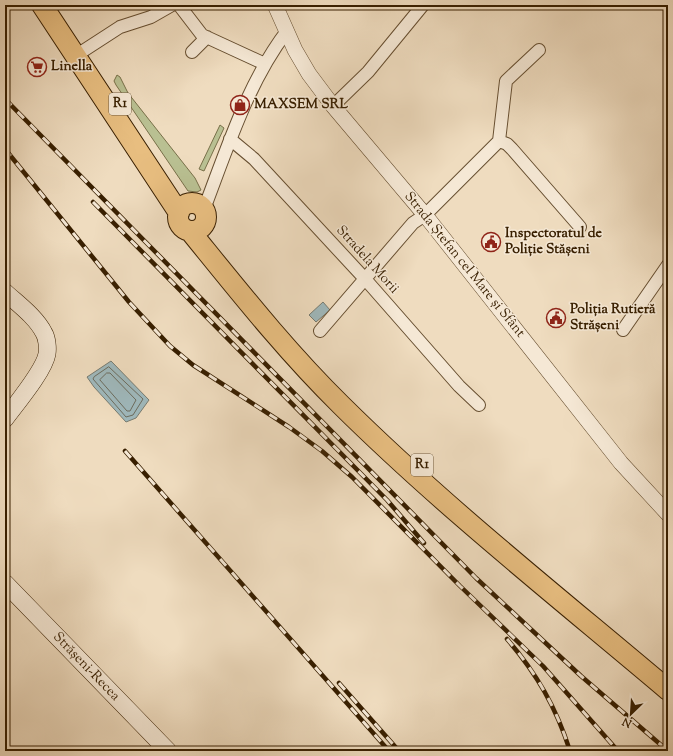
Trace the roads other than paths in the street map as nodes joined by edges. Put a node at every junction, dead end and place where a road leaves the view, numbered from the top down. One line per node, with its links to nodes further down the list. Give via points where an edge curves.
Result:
1 (42, 5): 17 (highway)
2 (52, 5): 10 (highway, R1)
3 (172, 5): 10 (street, via 151,17 120,27)
4 (179, 5): 8 (street, via 198,30)
5 (275, 5): 7 (street, Strada Ștefan cel Mare și Sfânt)
6 (424, 5): 13 (street, via 368,72)
7 (287, 30): 12 (street); 13 (street, Strada Ștefan cel Mare și Sfânt, via 309,74)
8 (207, 37): 11 (street); 12 (street)
9 (539, 50): 15 (street, via 506,80)
10 (83, 51): 17 (highway, R1)
11 (192, 52)
12 (265, 64): 14 (street)
13 (333, 106): 16 (street, Strada Ștefan cel Mare și Sfânt)
14 (230, 139): 17 (street); 20 (street, Stradela Morii, via 254,159)
15 (499, 141): 16 (street); 18 (street, via 512,149)
16 (425, 215): 20 (street, via 413,223); 26 (street, Strada Ștefan cel Mare și Sfânt, via 621,463)
17 (193, 216): 28 (highway, R1, via 288,331 398,443); 29 (highway, R1, via 213,260 285,346 340,404 402,464)
18 (580, 227)
19 (668, 265): 22 (street)
20 (366, 280): 23 (street); 24 (street, Stradela Morii, via 459,386)
21 (5, 292): 25 (main road, via 37,322 47,342 47,354 40,369)
22 (623, 330)
23 (320, 331)
24 (479, 405)
25 (5, 419)
26 (668, 514)
27 (5, 583): 30 (main road, Strășeni-Recea)
28 (668, 675)
29 (668, 690)
30 (168, 751)

